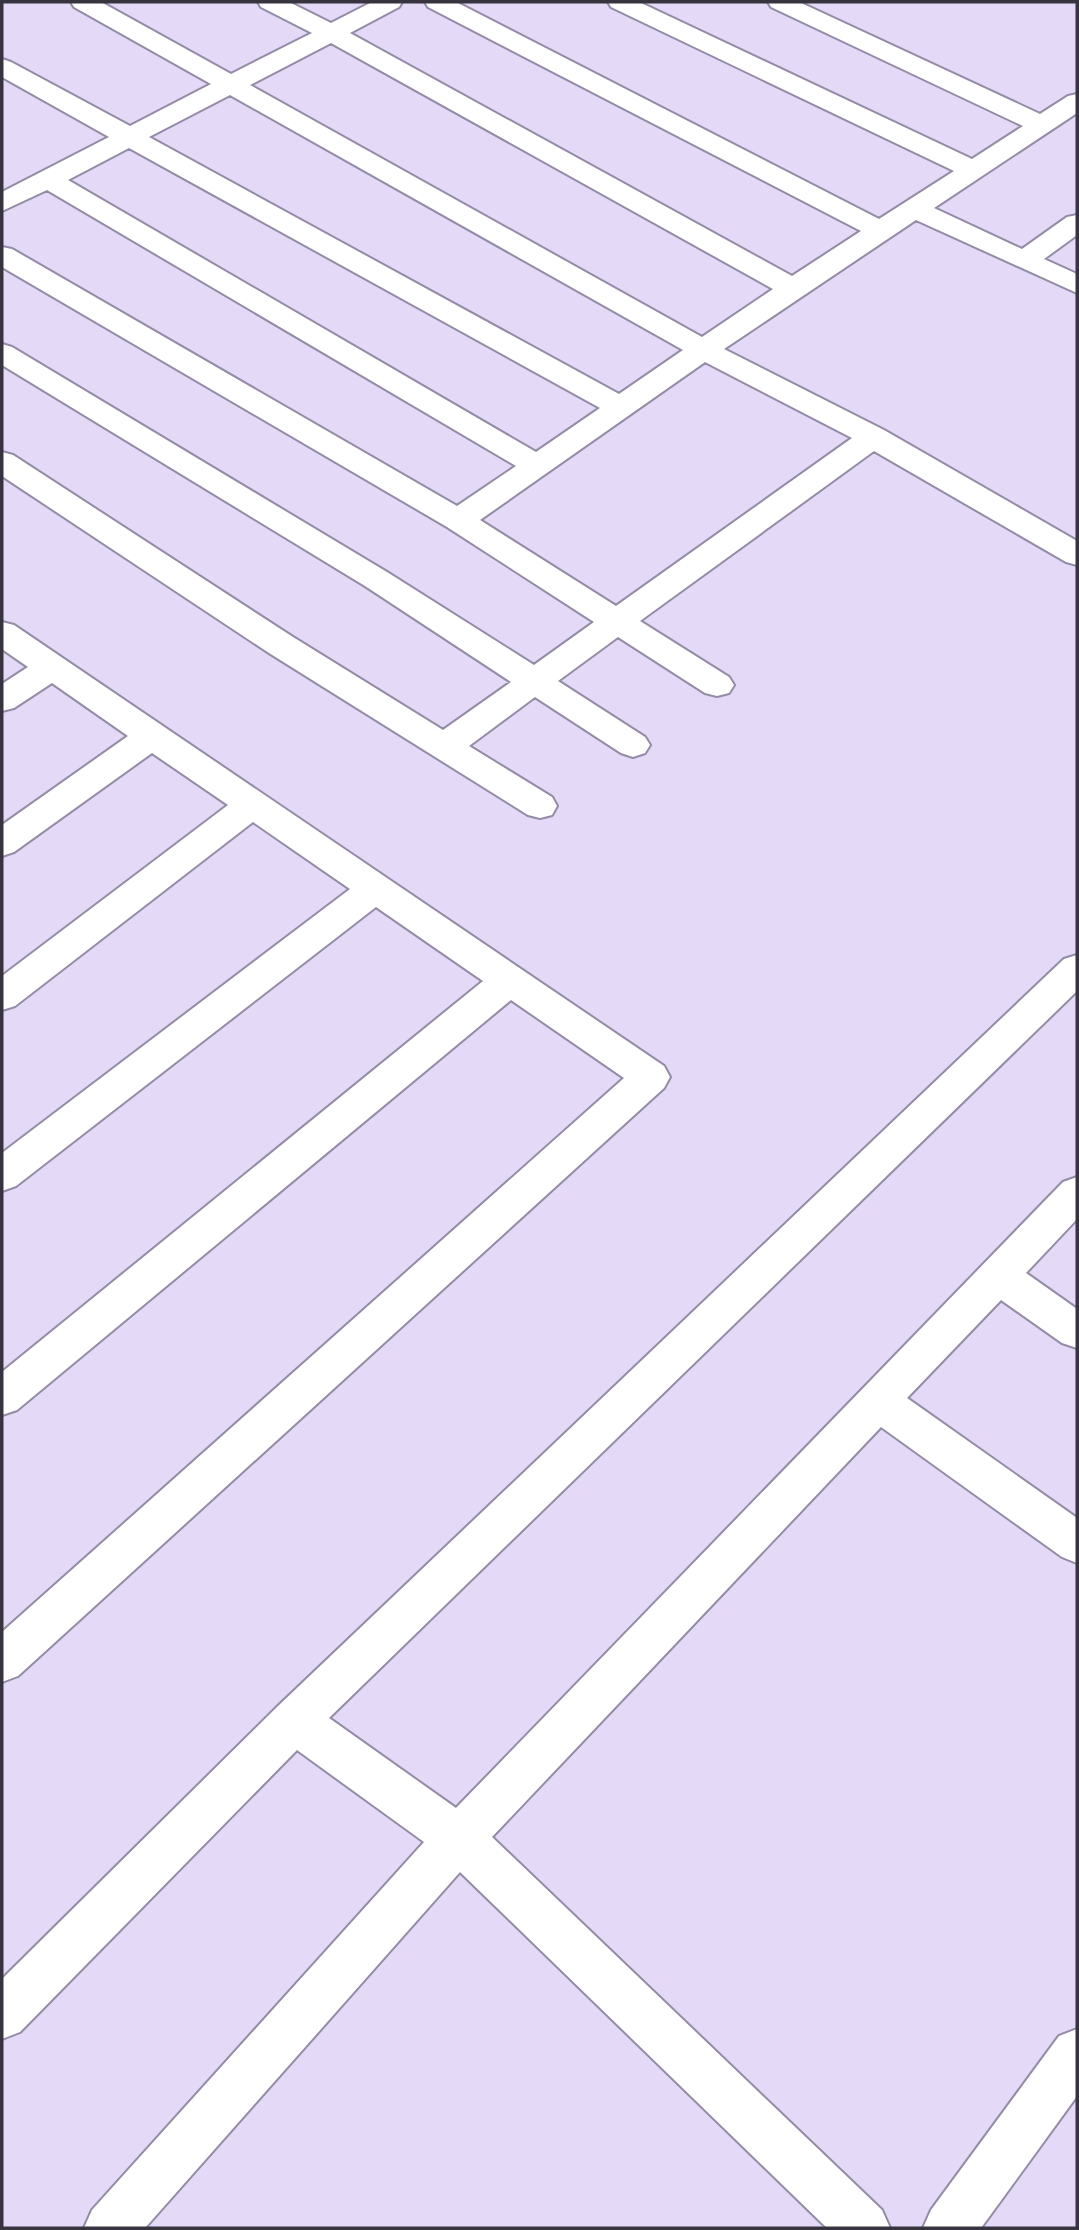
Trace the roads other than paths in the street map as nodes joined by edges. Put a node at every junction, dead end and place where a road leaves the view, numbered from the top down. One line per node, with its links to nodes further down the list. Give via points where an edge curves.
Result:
1 (83, 2): 9 (street)
2 (271, 2): 7 (street)
3 (390, 2): 7 (street)
4 (437, 2): 18 (street)
5 (620, 2): 13 (street)
6 (780, 2): 11 (street)
7 (330, 32): 9 (street); 22 (street)
8 (2, 67): 12 (street)
9 (232, 83): 12 (street); 23 (street)
10 (1077, 102): 11 (street)
11 (1042, 125): 13 (street)
12 (128, 136): 14 (street); 25 (street)
13 (973, 170): 16 (street)
14 (47, 178): 15 (street); 28 (street)
15 (2, 203)
16 (915, 209): 18 (street); 20 (street)
17 (1077, 223): 20 (street)
18 (881, 231): 22 (street)
19 (2, 255): 29 (street)
20 (1024, 260): 21 (street)
21 (1077, 285)
22 (793, 288): 23 (street)
23 (702, 349): 25 (street); 26 (street)
24 (2, 353): 34 (street)
25 (620, 407): 28 (street)
26 (873, 437): 30 (street); 31 (street)
27 (2, 463): 39 (street)
28 (537, 465): 29 (street)
29 (458, 520): 31 (street)
30 (1077, 555)
31 (618, 621): 34 (street); 35 (street)
32 (2, 633): 33 (street)
33 (52, 667): 36 (street); 37 (street)
34 (536, 680): 38 (street); 39 (street)
35 (717, 685)
36 (2, 700)
37 (152, 736): 40 (street); 42 (street)
38 (633, 745)
39 (443, 747): 41 (street)
40 (253, 804): 43 (street); 46 (street)
41 (540, 806)
42 (2, 843)
43 (376, 888): 45 (street); 47 (street)
44 (1077, 969): 55 (street)
45 (510, 980): 51 (street); 54 (street, via 651,1077)
46 (2, 996)
47 (2, 1175)
48 (1077, 1193): 49 (street)
49 (998, 1276): 50 (street); 52 (street)
50 (1077, 1331)
51 (2, 1397)
52 (878, 1401): 53 (street); 56 (street)
53 (1077, 1543)
54 (8, 1645)
55 (294, 1721): 56 (street); 57 (street)
56 (459, 1838): 59 (street); 60 (street)
57 (2, 2014)
58 (1077, 2054): 61 (street)
59 (110, 2228)
60 (864, 2228)
61 (949, 2228)

